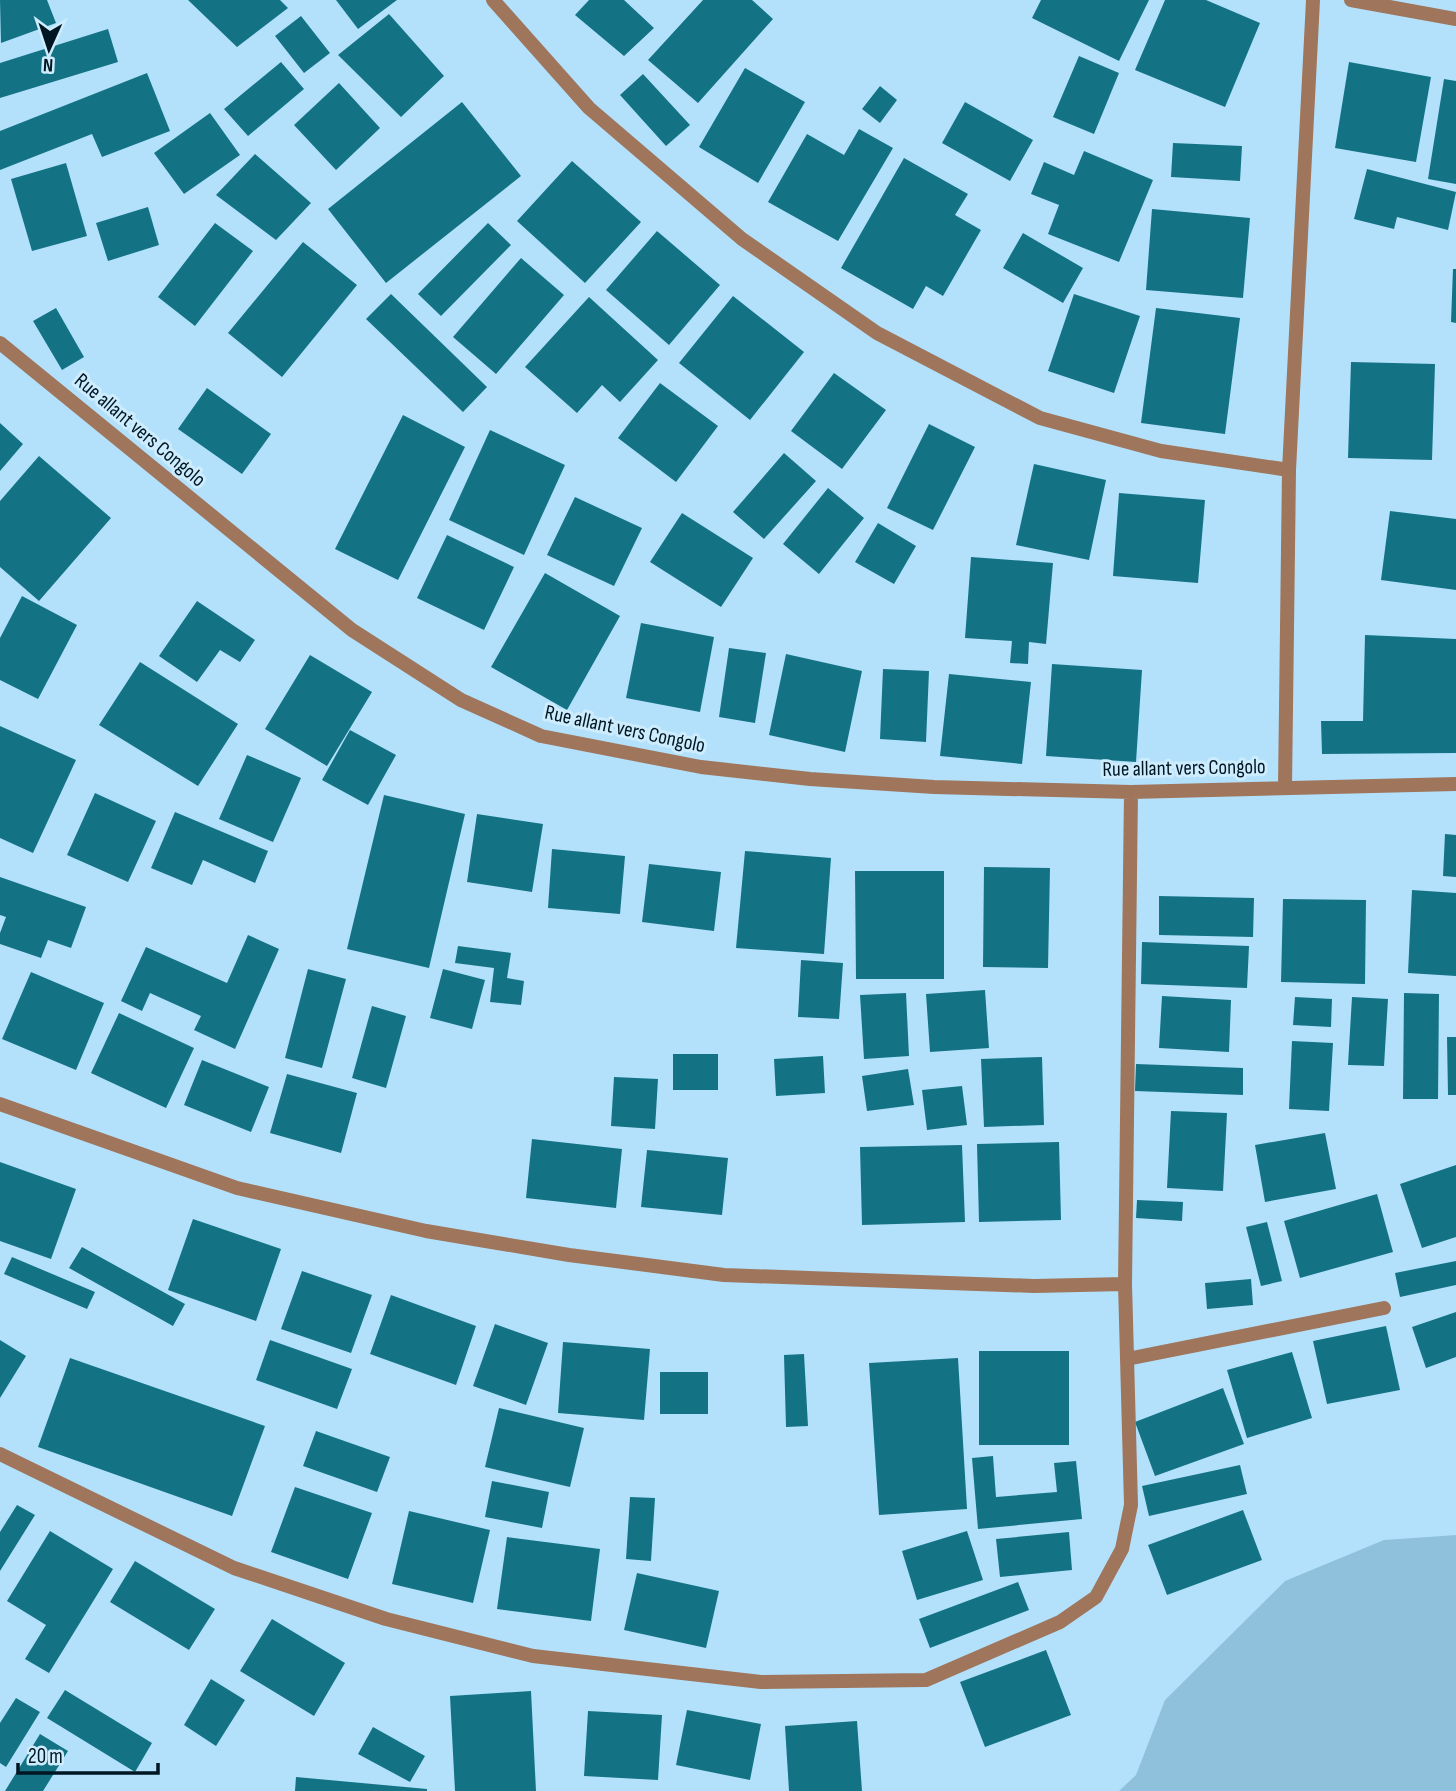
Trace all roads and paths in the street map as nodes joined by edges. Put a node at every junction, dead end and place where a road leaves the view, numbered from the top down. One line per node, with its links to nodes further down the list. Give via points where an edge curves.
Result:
1 (493, 0): 6 (street, via 589,108 742,239 877,333 1040,418 1161,451)
2 (1313, 0): 6 (street)
3 (1352, 0): 4 (street)
4 (1456, 19)
5 (0, 343): 9 (street, Rue allant vers Congolo, via 352,630 461,700 541,736 701,767 810,779)
6 (1289, 470): 8 (street)
7 (1456, 784): 8 (street, Rue allant vers Congolo)
8 (1285, 787): 9 (street, Rue allant vers Congolo)
9 (1131, 792): 11 (street)
10 (0, 1104): 11 (street, via 237,1188 426,1231 556,1253 724,1275 1034,1286)
11 (1125, 1284): 13 (street)
12 (1384, 1308): 13 (street)
13 (1127, 1359): 14 (street, via 1131,1505 1122,1549 1096,1597 1060,1622 926,1680 761,1682 533,1656 386,1619 234,1567)
14 (0, 1454)

